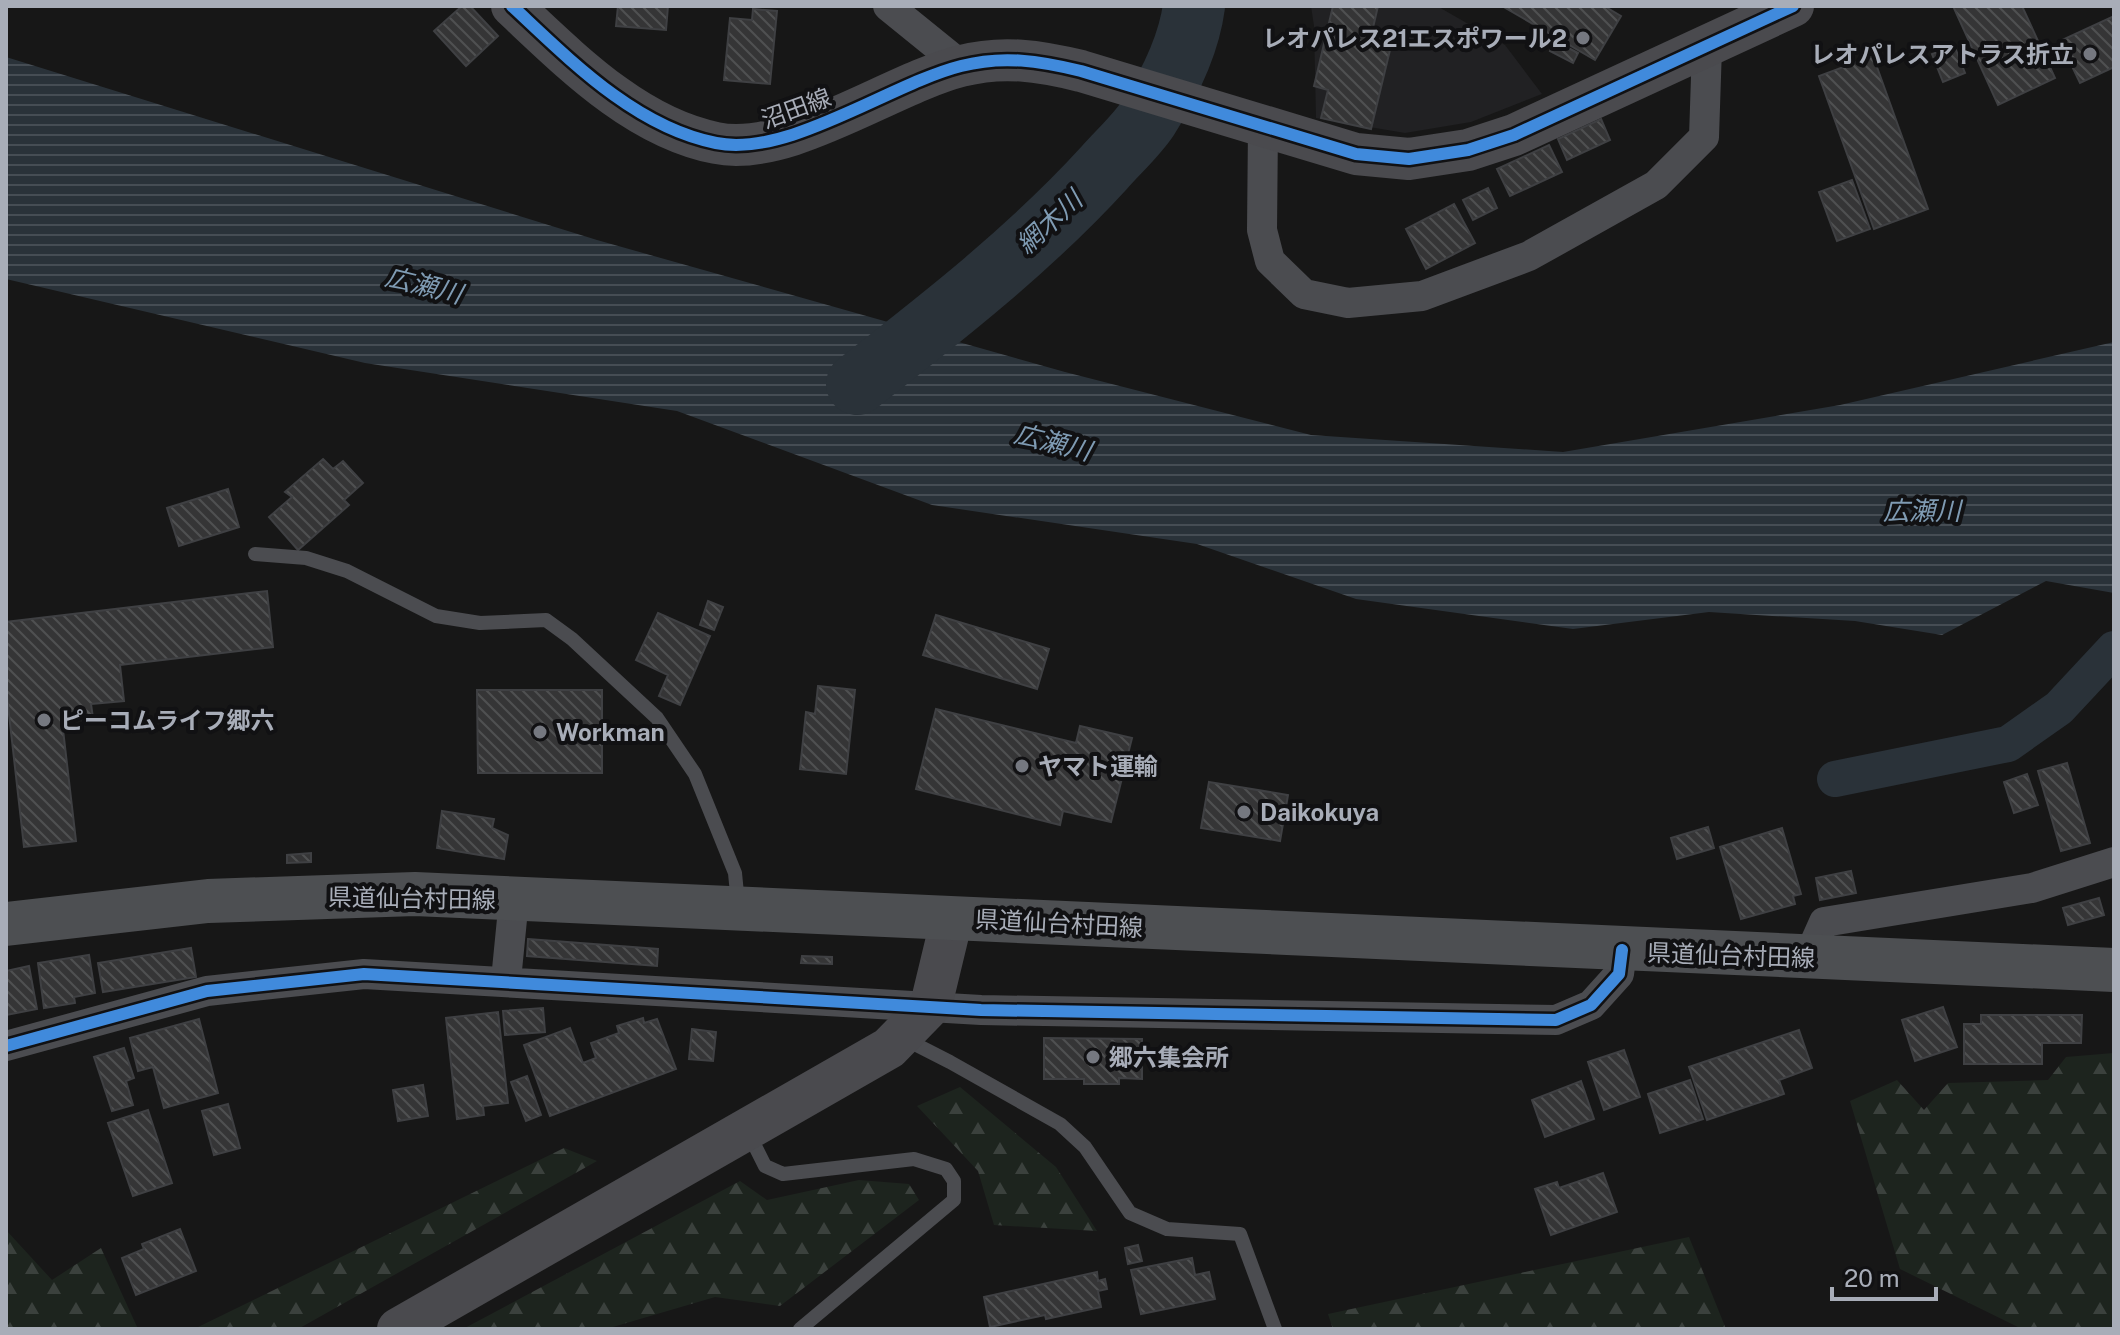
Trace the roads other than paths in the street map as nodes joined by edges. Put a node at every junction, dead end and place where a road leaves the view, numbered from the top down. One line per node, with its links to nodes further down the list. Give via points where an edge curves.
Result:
1 (512, 6): 5 (street, 沼田線, via 624,102 674,130 717,144 761,145)
2 (888, 6): 5 (street)
3 (1793, 6): 4 (street, 沼田線)
4 (1707, 47): 6 (street, 沼田線, via 1514,135 1468,150 1409,159 1356,154); 6 (street, via 1704,137 1656,185 1529,256 1422,296 1348,303 1304,294 1270,261 1262,230)
5 (962, 66): 6 (street, 沼田線, via 1007,59 1043,62)
6 (1263, 127)
7 (255, 554): 10 (lane, via 306,558 347,571 436,616 480,623 546,620 572,639 657,718 695,774 735,873)
8 (2114, 862): 14 (street, via 2032,888 1824,922)
9 (514, 899): 10 (main road, 県道仙台村田線); 12 (main road, 県道仙台村田線, via 415,894 208,901); 16 (street)
10 (739, 908): 11 (main road, 県道仙台村田線)
11 (952, 918): 13 (main road, 県道仙台村田線); 17 (street)
12 (6, 924)
13 (1622, 950): 14 (main road, 県道仙台村田線); 17 (street, via 1619,974 1591,1005 1556,1020)
14 (1808, 958): 15 (main road, 県道仙台村田線)
15 (2114, 970)
16 (506, 980): 17 (street); 19 (street, via 364,974 207,991)
17 (931, 1005): 18 (street)
18 (900, 1037): 20 (street); 23 (lane, via 1060,1124 1085,1147 1130,1213 1167,1229 1240,1234)
19 (6, 1046)
20 (747, 1130): 21 (street); 22 (lane, via 765,1166 774,1172 914,1159 946,1169 954,1181 954,1200)
21 (398, 1329)
22 (800, 1329)
23 (1275, 1329)

